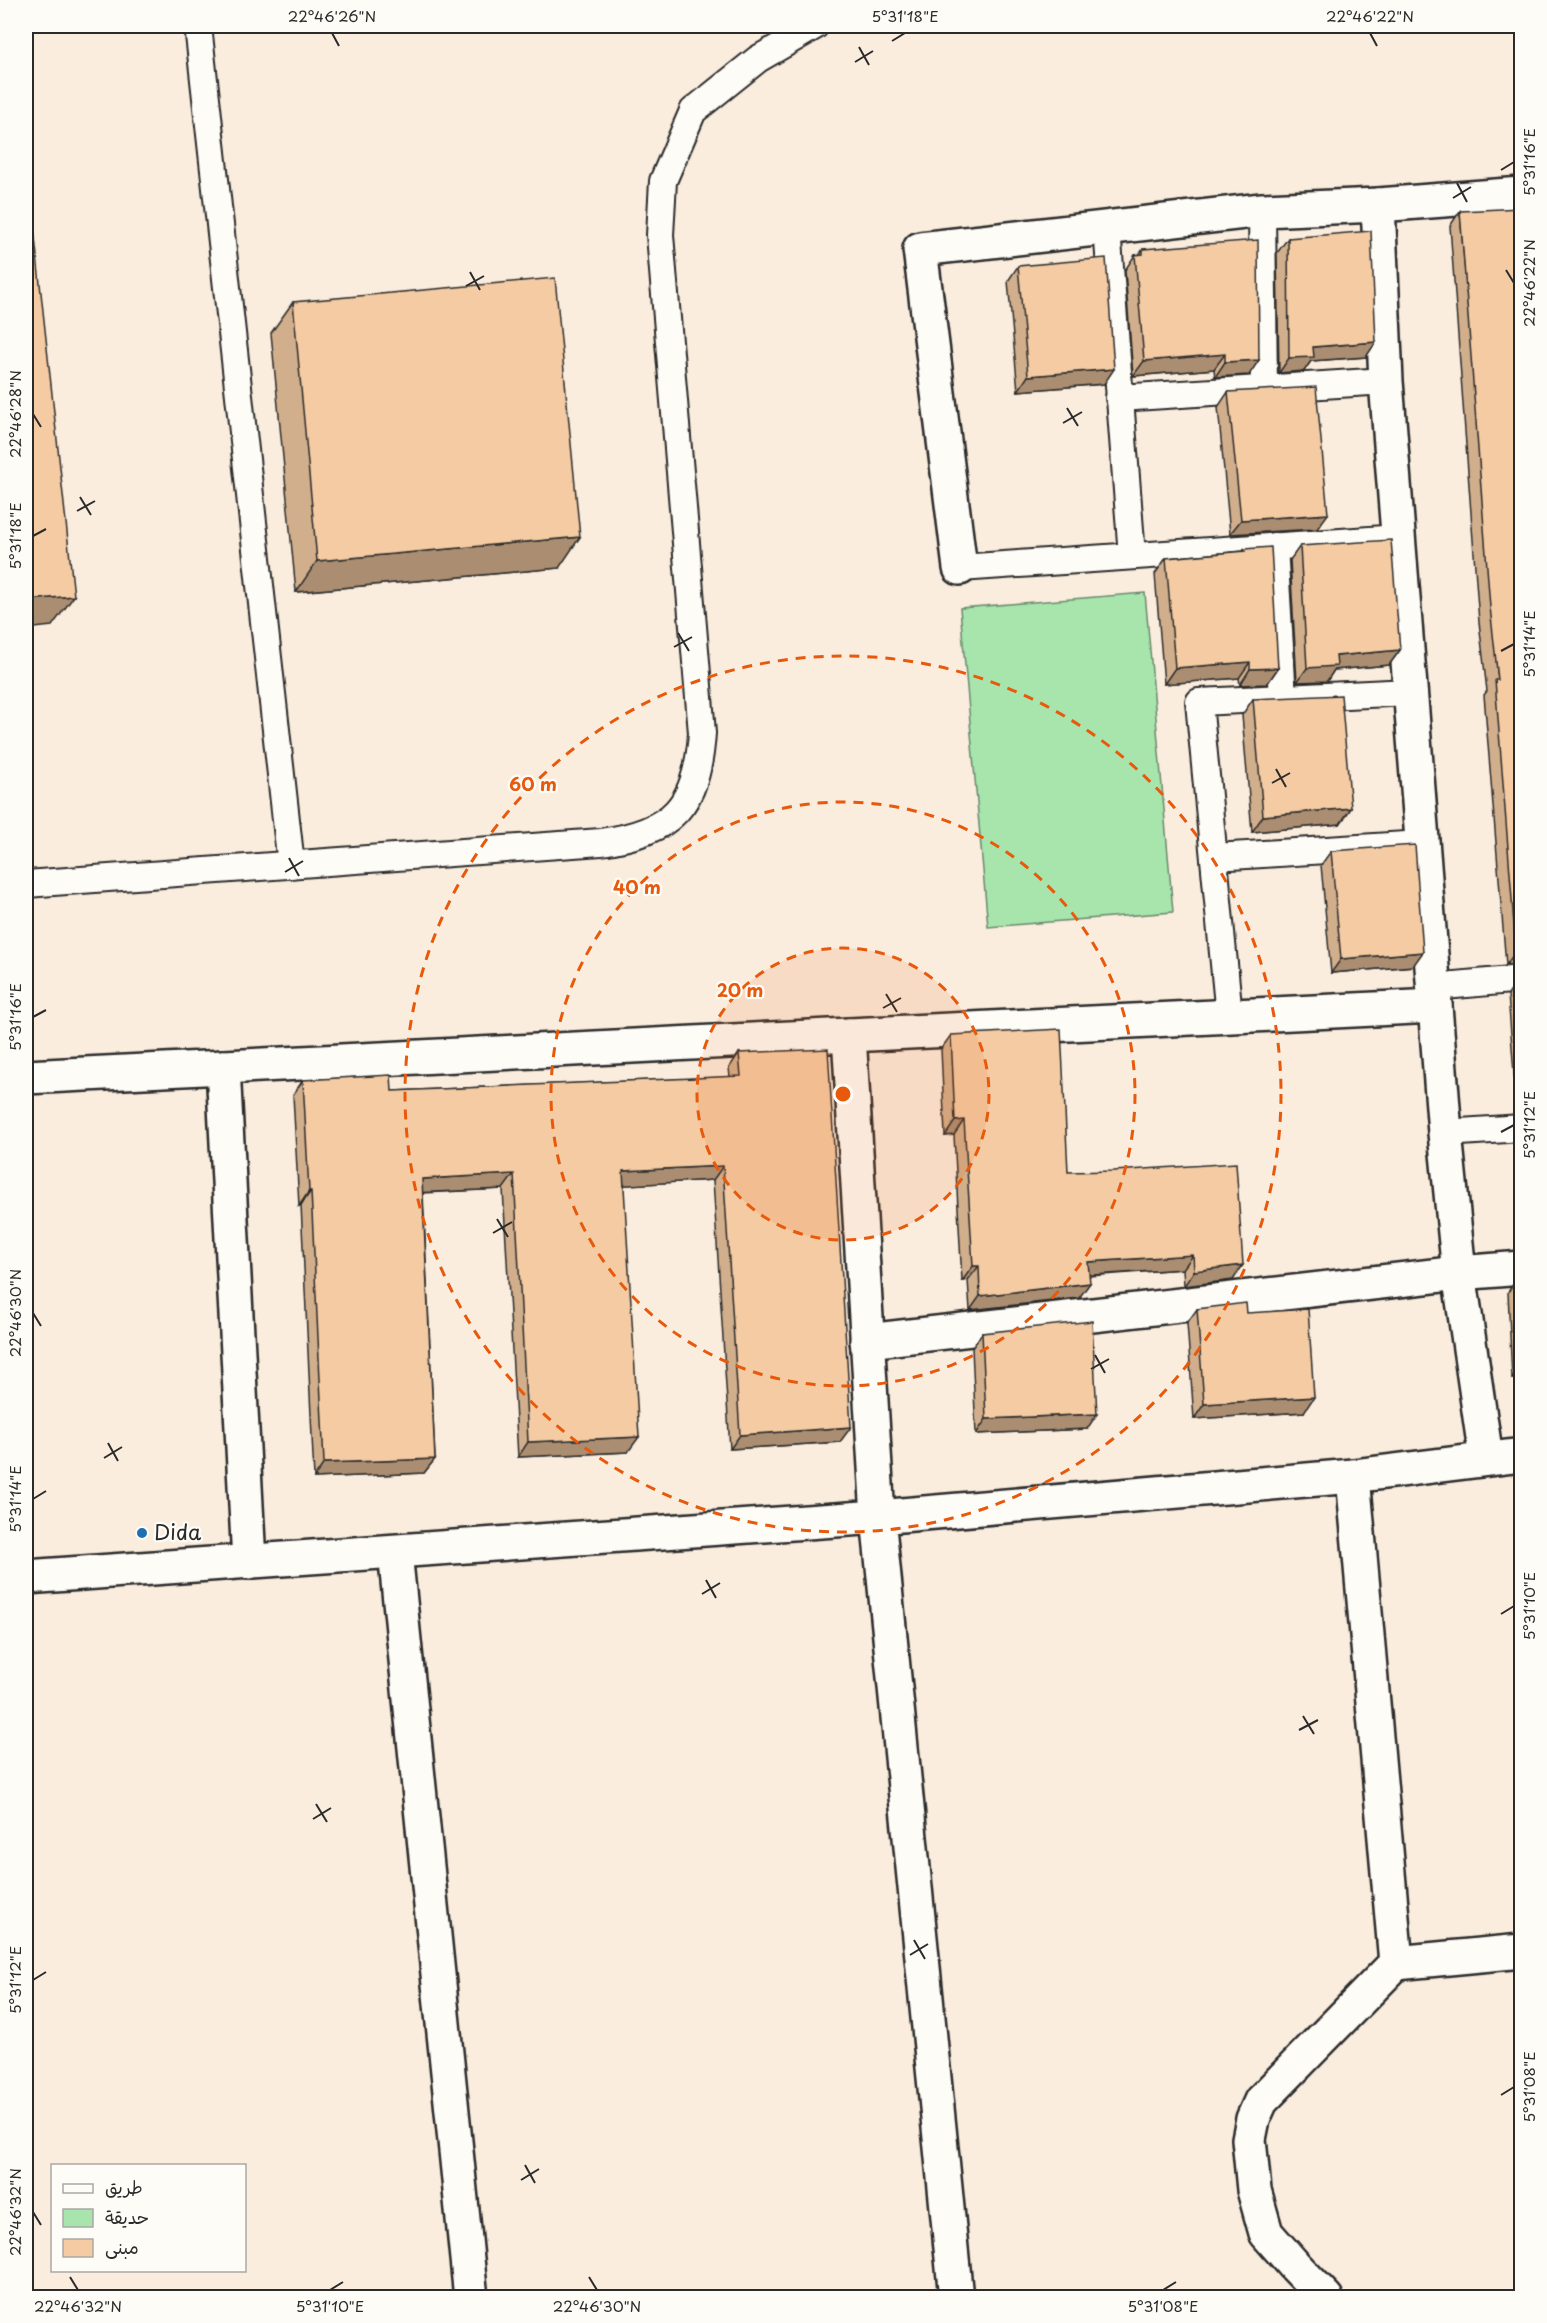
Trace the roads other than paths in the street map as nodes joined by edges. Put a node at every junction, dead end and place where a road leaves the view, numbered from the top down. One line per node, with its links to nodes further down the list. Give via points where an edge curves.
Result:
1 (198, 26): 18 (lane)
2 (815, 26): 18 (lane, via 758,59 693,111 663,181 660,235 702,733 700,763 691,790 675,814 654,830 628,838)
3 (1521, 194): 4 (street)
4 (1378, 205): 5 (street); 7 (street)
5 (1262, 210): 6 (street); 8 (lane)
6 (1107, 228): 9 (lane); 13 (street, via 920,249)
7 (1386, 381): 8 (lane); 10 (street)
8 (1264, 389): 9 (lane)
9 (1119, 398): 12 (lane)
10 (1399, 538): 11 (lane); 14 (street)
11 (1274, 546): 12 (lane); 15 (lane)
12 (1132, 556): 13 (lane)
13 (960, 568)
14 (1410, 692): 15 (lane); 16 (street)
15 (1283, 698): 17 (lane, via 1199,702)
16 (1422, 844): 17 (lane); 21 (street)
17 (1215, 857): 22 (lane)
18 (291, 865): 19 (lane)
19 (26, 884)
20 (1521, 979): 21 (lane)
21 (1434, 996): 22 (street); 27 (street)
22 (1229, 1017): 23 (street)
23 (849, 1035): 24 (street); 30 (street)
24 (223, 1067): 25 (street); 36 (street)
25 (26, 1077)
26 (1521, 1128): 27 (lane)
27 (1445, 1133): 29 (street)
28 (1521, 1268): 29 (street)
29 (1459, 1273): 30 (street); 32 (street)
30 (867, 1341): 34 (street)
31 (1521, 1455): 32 (street)
32 (1486, 1458): 33 (street)
33 (1353, 1476): 34 (street); 39 (street)
34 (878, 1517): 35 (street); 41 (street)
35 (395, 1552): 36 (street); 40 (street)
36 (249, 1562): 37 (street)
37 (26, 1576)
38 (1521, 1951): 39 (street)
39 (1396, 1963): 42 (street, via 1261,2101 1253,2119 1249,2139 1254,2190 1266,2233)
40 (471, 2298)
41 (956, 2298)
42 (1326, 2298)

